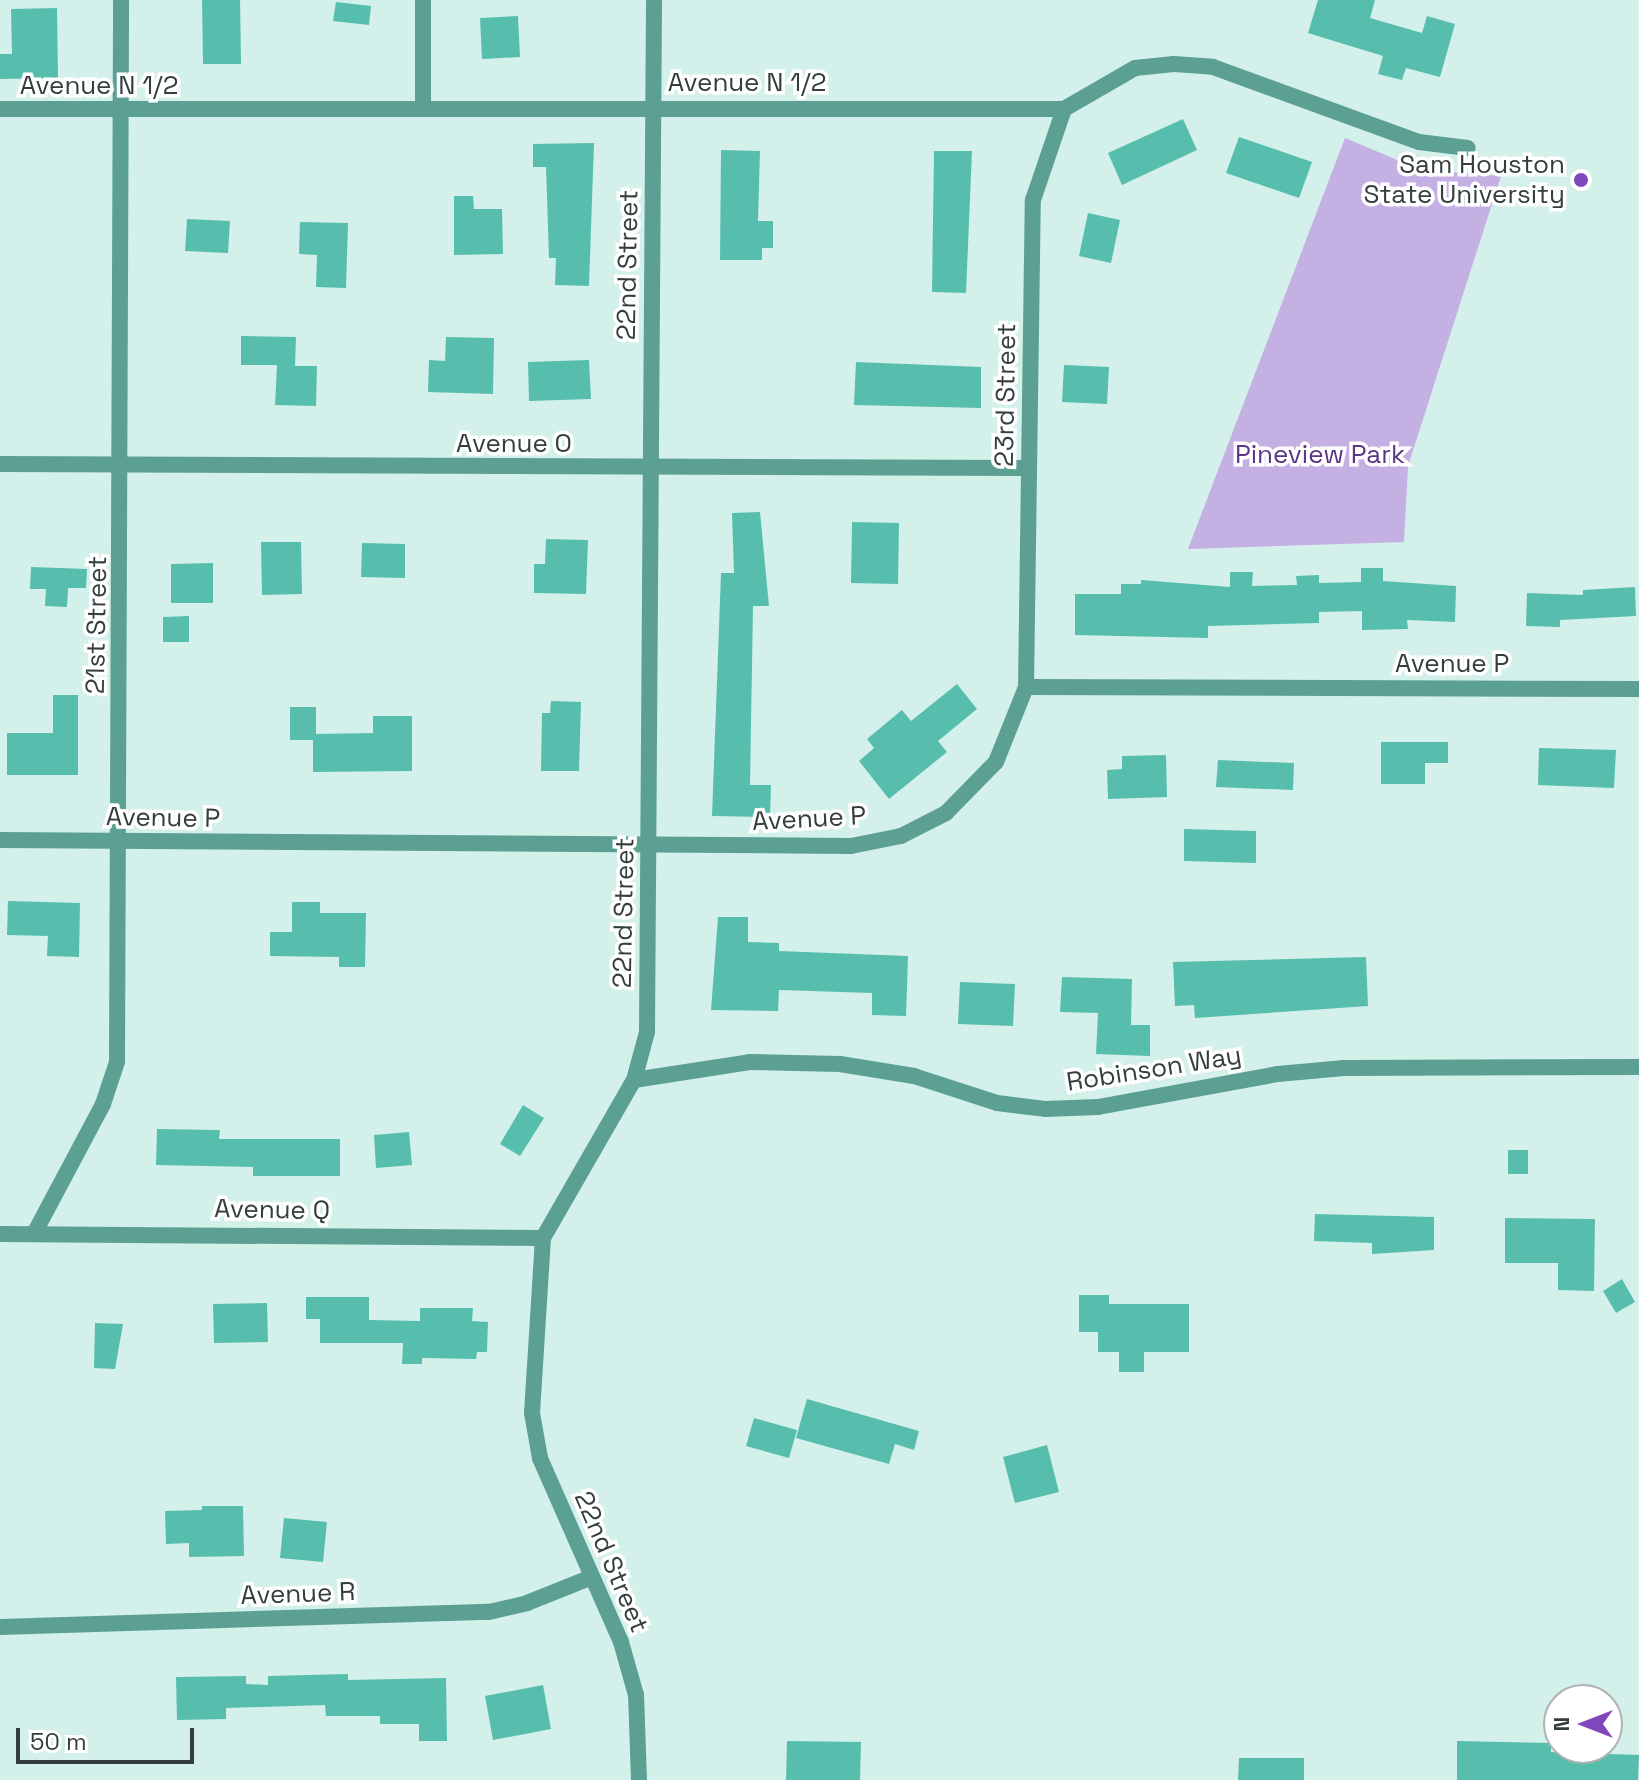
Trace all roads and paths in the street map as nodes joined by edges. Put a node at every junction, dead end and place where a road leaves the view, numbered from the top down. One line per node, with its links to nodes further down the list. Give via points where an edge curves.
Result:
1 (121, 0): 8 (street, 21st Street)
2 (423, 0): 5 (street)
3 (654, 0): 4 (street, 22nd Street)
4 (654, 106): 5 (street, Avenue N 1/2); 7 (street, Avenue N 1/2); 13 (street, 22nd Street)
5 (423, 108): 8 (street, Avenue N 1/2)
6 (0, 109): 8 (street, Avenue N 1/2)
7 (1064, 109): 9 (street, via 1135,68 1213,67 1419,142); 12 (street, 23rd Street, via 1033,200)
8 (123, 110): 11 (street, 21st Street)
9 (1468, 148)
10 (0, 464): 11 (street, Avenue O)
11 (123, 466): 13 (street, Avenue O); 17 (street, 21st Street)
12 (1028, 468): 13 (street, Avenue O); 14 (street, 23rd Street)
13 (650, 469): 18 (street, 22nd Street)
14 (1026, 687): 15 (street, Avenue P); 18 (street, Avenue P, via 996,762 946,813 901,836 851,846)
15 (1639, 689)
16 (0, 840): 17 (street, Avenue P)
17 (118, 841): 18 (street, Avenue P); 21 (street, 21st Street, via 117,1062 103,1104)
18 (649, 847): 20 (street, 22nd Street, via 647,1032)
19 (1639, 1067): 20 (street, Robinson Way, via 1344,1068 1278,1074 1098,1107 1045,1109 997,1103 914,1076 840,1064 750,1062)
20 (634, 1080): 23 (street, 22nd Street)
21 (35, 1232): 22 (street, Avenue Q); 23 (street, Avenue Q)
22 (0, 1234)
23 (543, 1238): 24 (street, 22nd Street, via 532,1413 540,1458)
24 (592, 1577): 25 (street, Avenue R, via 489,1612); 26 (street, 22nd Street, via 621,1642 636,1695)
25 (0, 1627)
26 (639, 1780)

